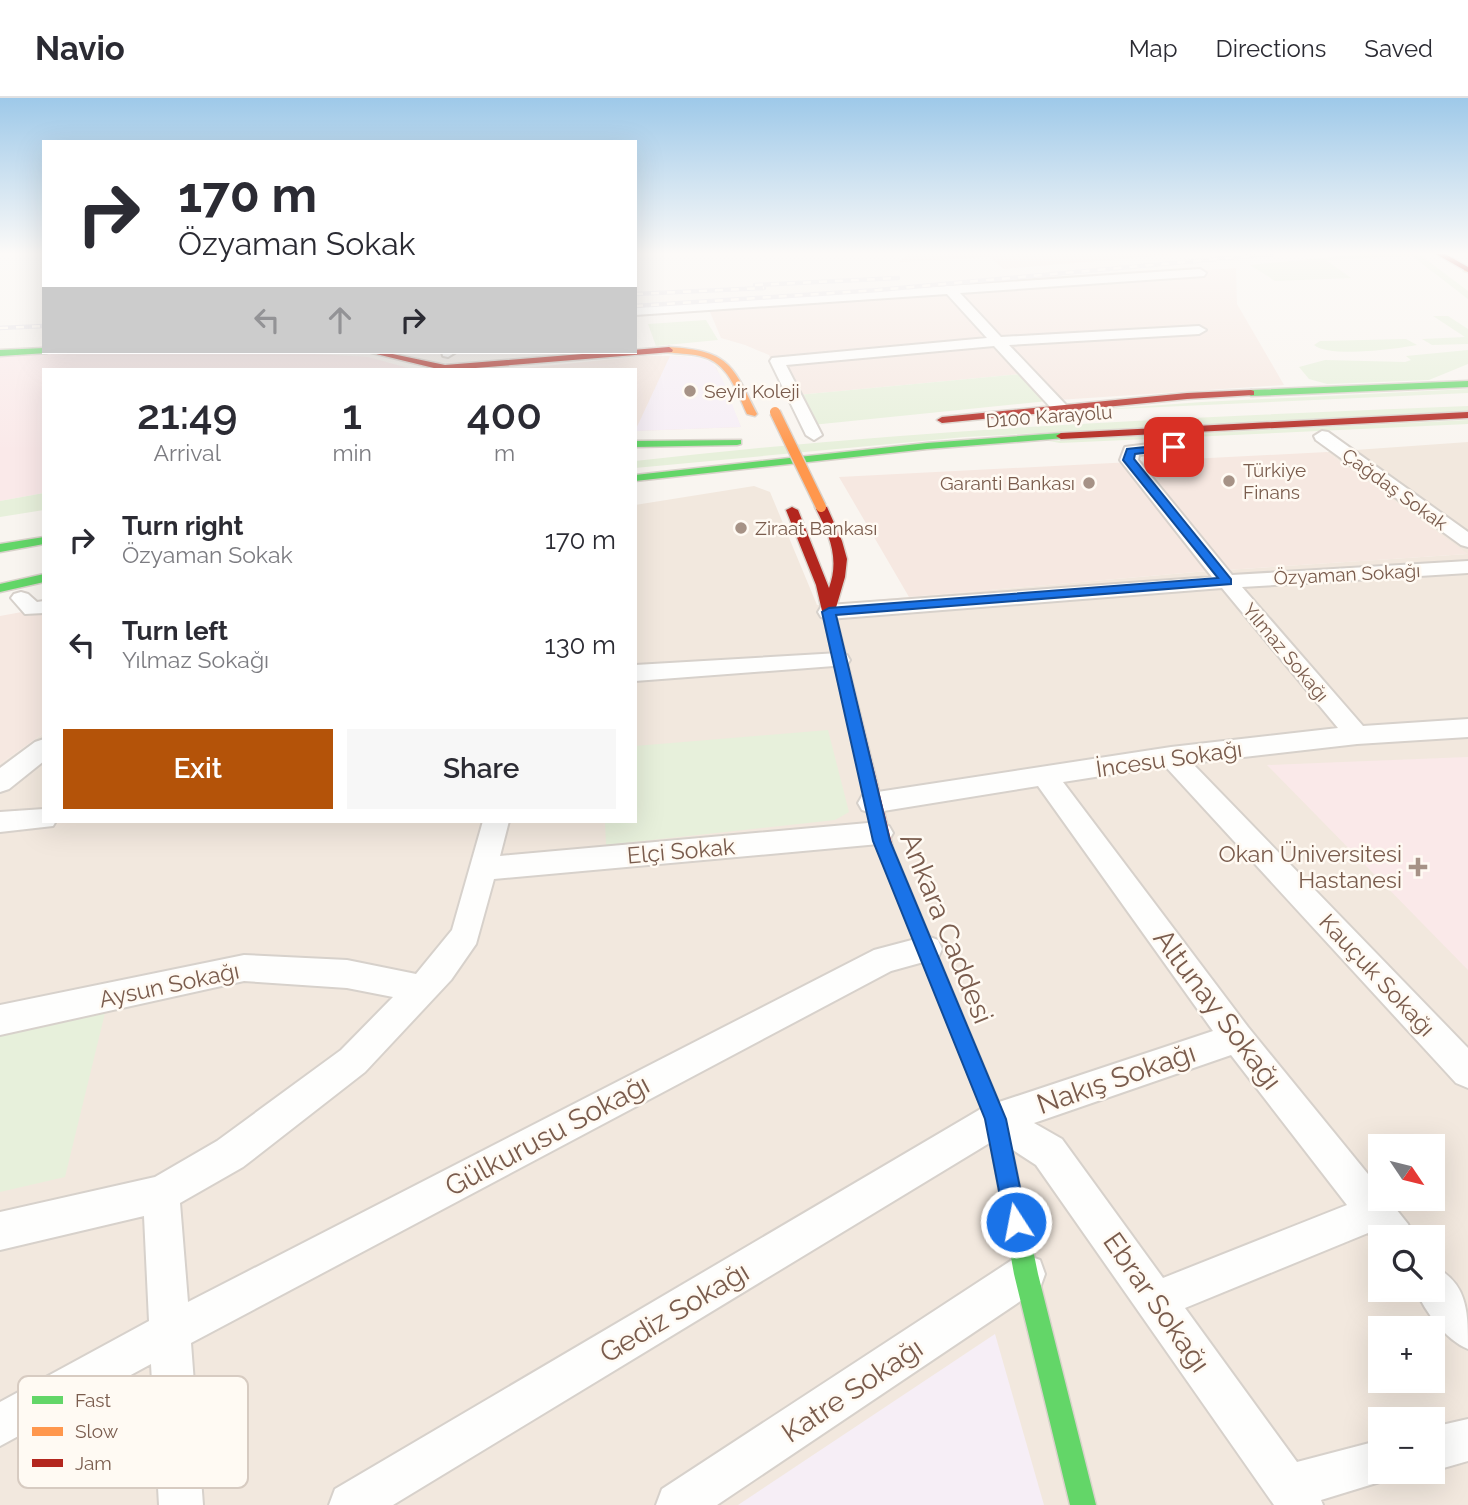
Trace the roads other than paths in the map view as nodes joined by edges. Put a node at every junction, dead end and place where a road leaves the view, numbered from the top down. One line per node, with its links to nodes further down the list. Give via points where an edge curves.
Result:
1 (978, 320): 3 (street)
2 (1199, 330): 3 (street)
3 (999, 341): 23 (street); 27 (street, via 777,361)
4 (42, 345): 5 (main road)
5 (0, 347)
6 (734, 350): 8 (main road, via 705,346)
7 (42, 351): 10 (main road)
8 (654, 351): 9 (main road); 25 (main road, via 698,351 724,361)
9 (637, 352)
10 (0, 353)
11 (379, 354): 16 (main road)
12 (411, 354): 16 (main road)
13 (619, 354): 15 (main road)
14 (451, 358): 15 (main road); 16 (main road)
15 (513, 363): 17 (main road)
16 (428, 368)
17 (489, 368)
18 (1468, 372): 20 (main road)
19 (1468, 384): 20 (main road)
20 (1421, 386): 23 (main road, via 1187,396)
21 (1468, 398): 23 (main road, D100 Karayolu, via 930,424)
22 (773, 406): 46 (main road, Ankara Caddesi, bridge, via 841,554)
23 (1060, 408)
24 (1468, 415): 33 (main road, D100 Karayolu, via 1101,433)
25 (749, 431): 29 (main road); 31 (main road)
26 (1468, 431): 28 (main road)
27 (821, 434): 34 (main road, via 772,445 781,478)
28 (1322, 436): 30 (main road); 40 (street, Çağdaş Sokak)
29 (637, 444)
30 (1162, 448): 32 (main road); 33 (main road, via 966,451); 47 (street, Yılmaz Sokağı, via 1130,451 1129,460)
31 (637, 454)
32 (1113, 454)
33 (791, 462): 35 (main road, D100 Karayolu)
34 (824, 477)
35 (637, 478)
36 (790, 505): 54 (main road, Ankara Caddesi)
37 (42, 524): 38 (main road)
38 (0, 531)
39 (42, 540): 41 (main road)
40 (1468, 541)
41 (0, 548)
42 (1468, 567): 47 (street, Özyaman Sokağı)
43 (42, 568): 44 (main road)
44 (0, 576)
45 (42, 578): 48 (main road)
46 (839, 578): 53 (street, via 840,602); 54 (main road, Ankara Caddesi)
47 (1227, 582): 53 (street, Özyaman Sokağı); 58 (street, Yılmaz Sokağı)
48 (0, 588)
49 (42, 593): 50 (main road)
50 (21, 598): 51 (main road); 52 (street, via 33,609)
51 (0, 602)
52 (42, 607)
53 (865, 609): 54 (street, Özyaman Sokağı)
54 (829, 612): 55 (main road, Ankara Caddesi)
55 (839, 660): 56 (street); 63 (main road, Ankara Caddesi)
56 (637, 673)
57 (1468, 729): 58 (street, İncesu Sokağı)
58 (1356, 736): 60 (street, İncesu Sokağı)
59 (42, 750): 62 (street)
60 (1171, 756): 61 (street, İncesu Sokağı); 73 (street, Kauçuk Sokağı)
61 (1045, 777): 63 (street, İncesu Sokağı); 72 (street, Altunay Sokağı)
62 (0, 782)
63 (871, 803): 67 (main road, Ankara Caddesi)
64 (42, 819): 65 (street)
65 (0, 822)
66 (495, 823): 68 (street)
67 (879, 833): 68 (street, Elçi Sokak); 69 (main road, Ankara Caddesi)
68 (483, 869): 70 (street, via 465,935)
69 (927, 949): 74 (main road, Ankara Caddesi); 82 (street, Gülkurusu Sokağı, via 885,959)
70 (422, 989): 71 (street, Aysun Sokağı, via 347,974 244,968); 75 (street, via 353,1061 230,1154)
71 (0, 1020)
72 (1237, 1038): 74 (street, Nakış Sokağı); 76 (street, Altunay Sokağı)
73 (1468, 1072)
74 (996, 1119): 78 (main road, Ankara Caddesi); 79 (street, Ebrar Sokağı, via 1049,1152); 91 (street, Gediz Sokağı)
75 (161, 1194): 77 (street); 82 (street)
76 (1385, 1224): 79 (street)
77 (0, 1231)
78 (1026, 1274): 92 (street, Katre Sokağı); 93 (main road, Ankara Caddesi)
79 (1157, 1300): 90 (street, Ebrar Sokağı)
80 (1445, 1300): 81 (street)
81 (1468, 1329)
82 (170, 1332): 83 (street, Gülkurusu Sokağı); 84 (street)
83 (90, 1376)
84 (173, 1376)
85 (18, 1415): 86 (street, Gülkurusu Sokağı)
86 (0, 1425)
87 (1468, 1440): 88 (street)
88 (1445, 1446)
89 (1368, 1467): 90 (street)
90 (1294, 1496)
91 (351, 1505)
92 (678, 1505)
93 (1083, 1505)

